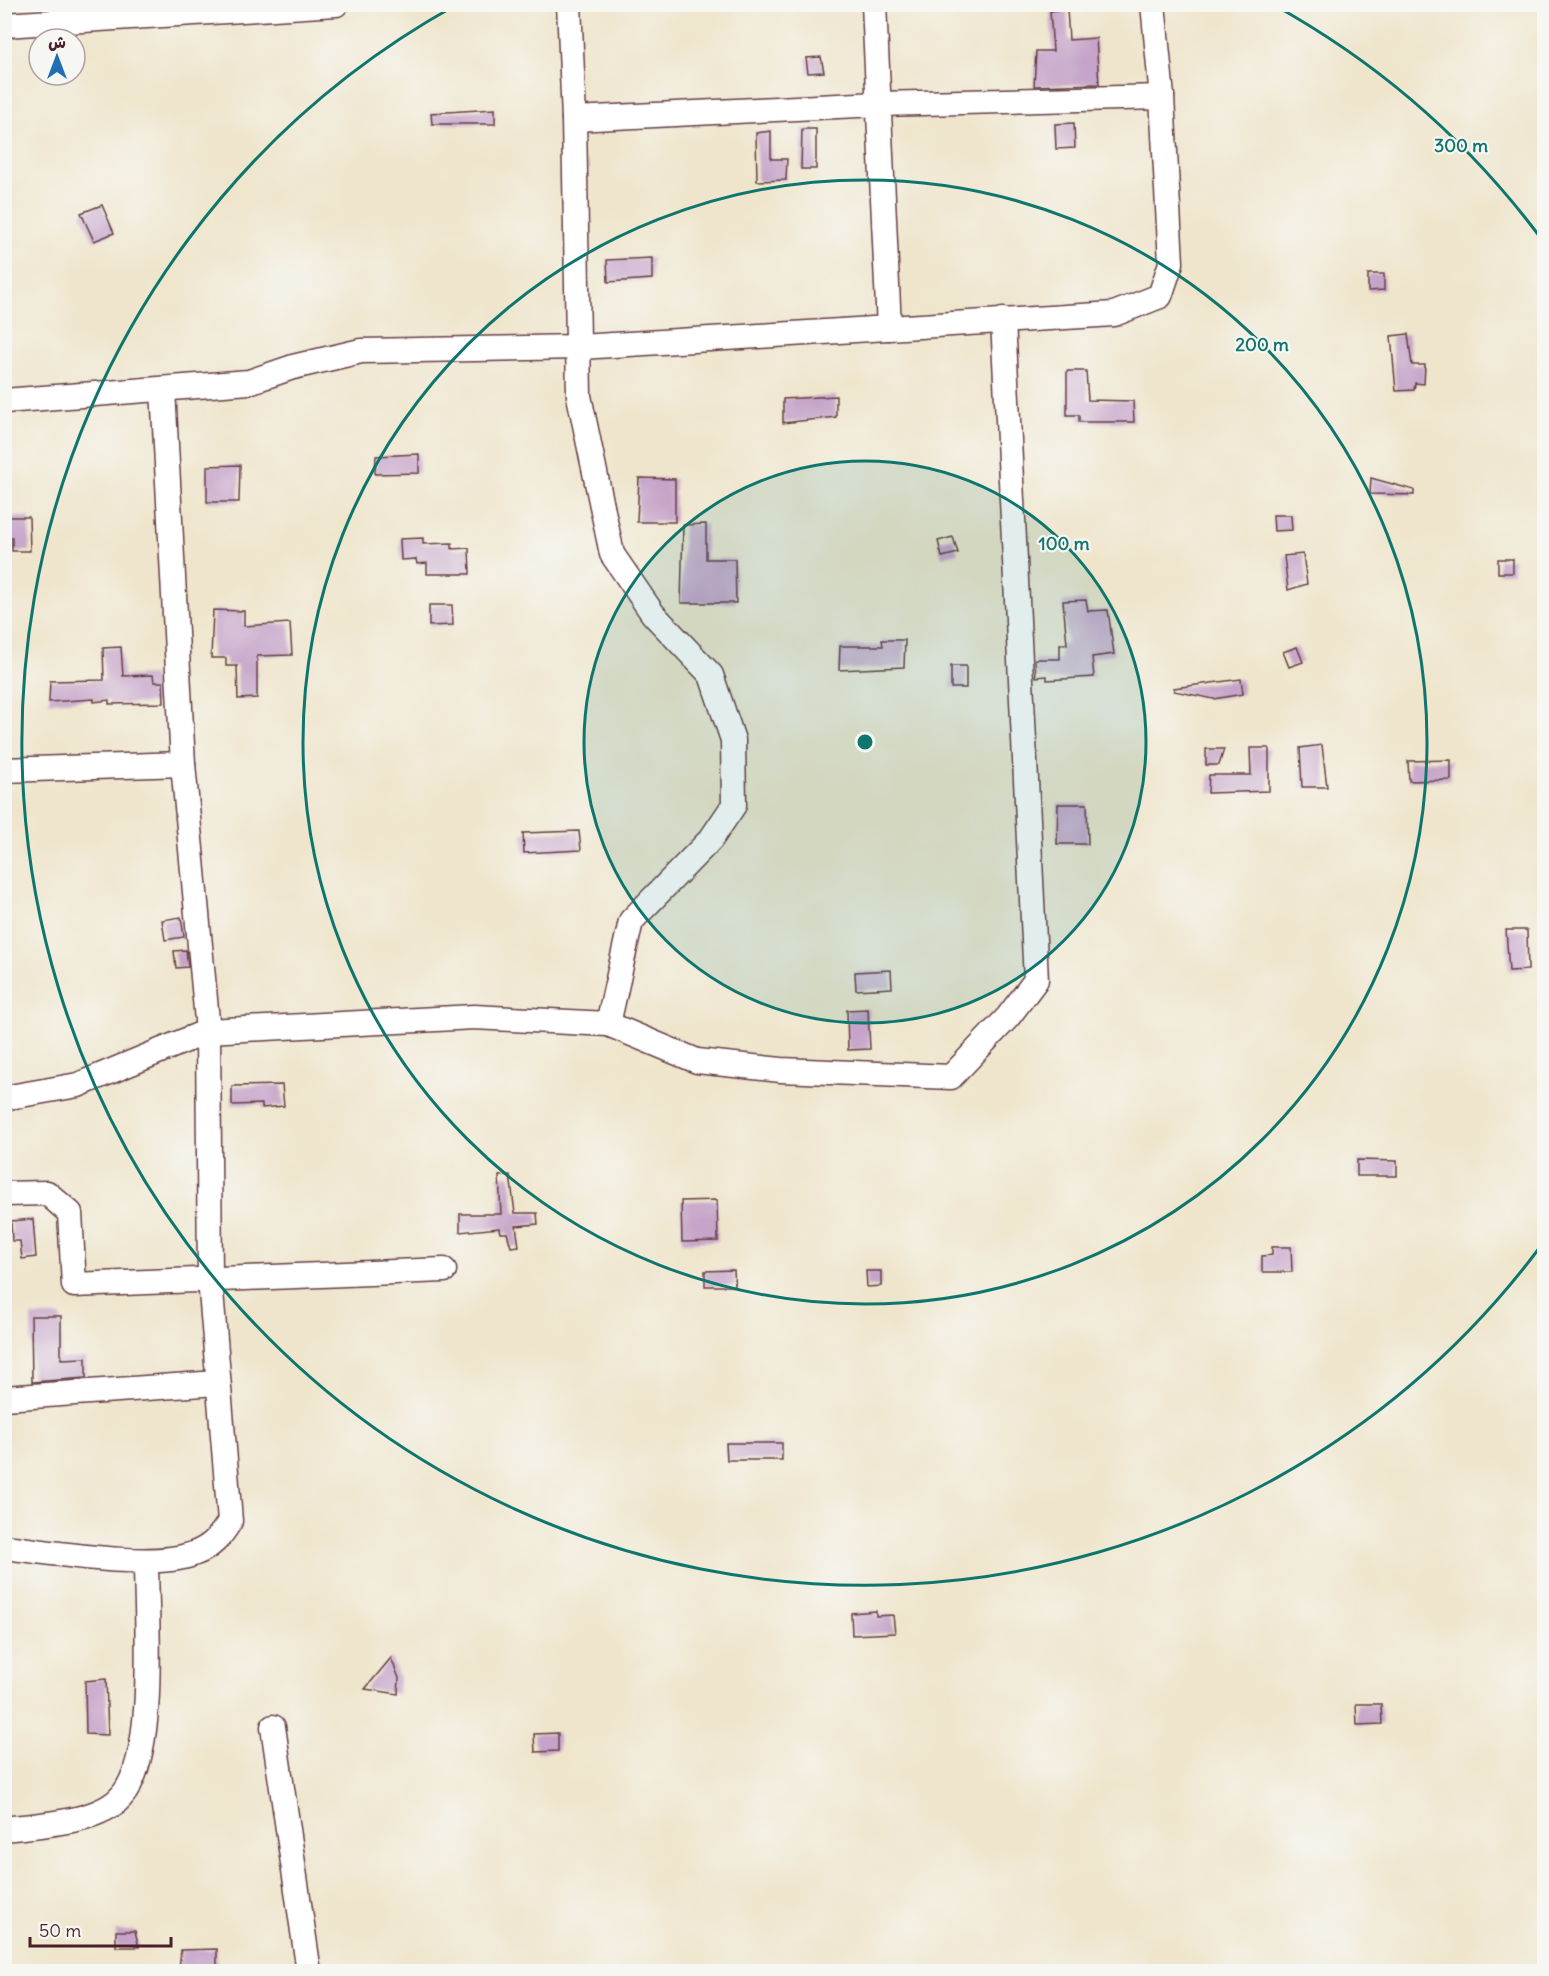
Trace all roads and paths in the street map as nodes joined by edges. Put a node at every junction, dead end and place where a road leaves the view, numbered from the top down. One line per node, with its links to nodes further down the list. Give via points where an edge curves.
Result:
1 (336, 4): 5 (street)
2 (569, 4): 8 (street)
3 (874, 4): 7 (street)
4 (1153, 4): 6 (street)
5 (4, 25)
6 (1162, 97): 7 (street); 9 (street, via 1171,263 1160,296 1114,314)
7 (879, 104): 8 (street); 10 (street)
8 (574, 119): 11 (street)
9 (1003, 320): 10 (street); 16 (street, via 1036,980 1008,1017 951,1077 781,1070 697,1061)
10 (889, 328): 11 (street)
11 (580, 347): 12 (street, via 361,351 249,382); 16 (street, via 579,396 612,554 653,614 711,675 733,740 734,805 711,839 632,921)
12 (163, 388): 13 (street); 14 (street)
13 (4, 401)
14 (183, 764): 15 (street); 17 (street)
15 (4, 770)
16 (608, 1024): 17 (street, via 474,1017)
17 (208, 1031): 18 (street, via 78,1085); 21 (street)
18 (4, 1098)
19 (4, 1194): 21 (street, via 47,1193 70,1214 74,1285)
20 (444, 1270): 21 (street)
21 (210, 1279): 22 (street)
22 (217, 1383): 23 (street); 25 (street, via 230,1521 219,1540 193,1555)
23 (4, 1398)
24 (4, 1547): 25 (street)
25 (146, 1561): 27 (street, via 146,1729 137,1767 121,1798 84,1819)
26 (273, 1727): 28 (street)
27 (4, 1829)
28 (309, 1971)

